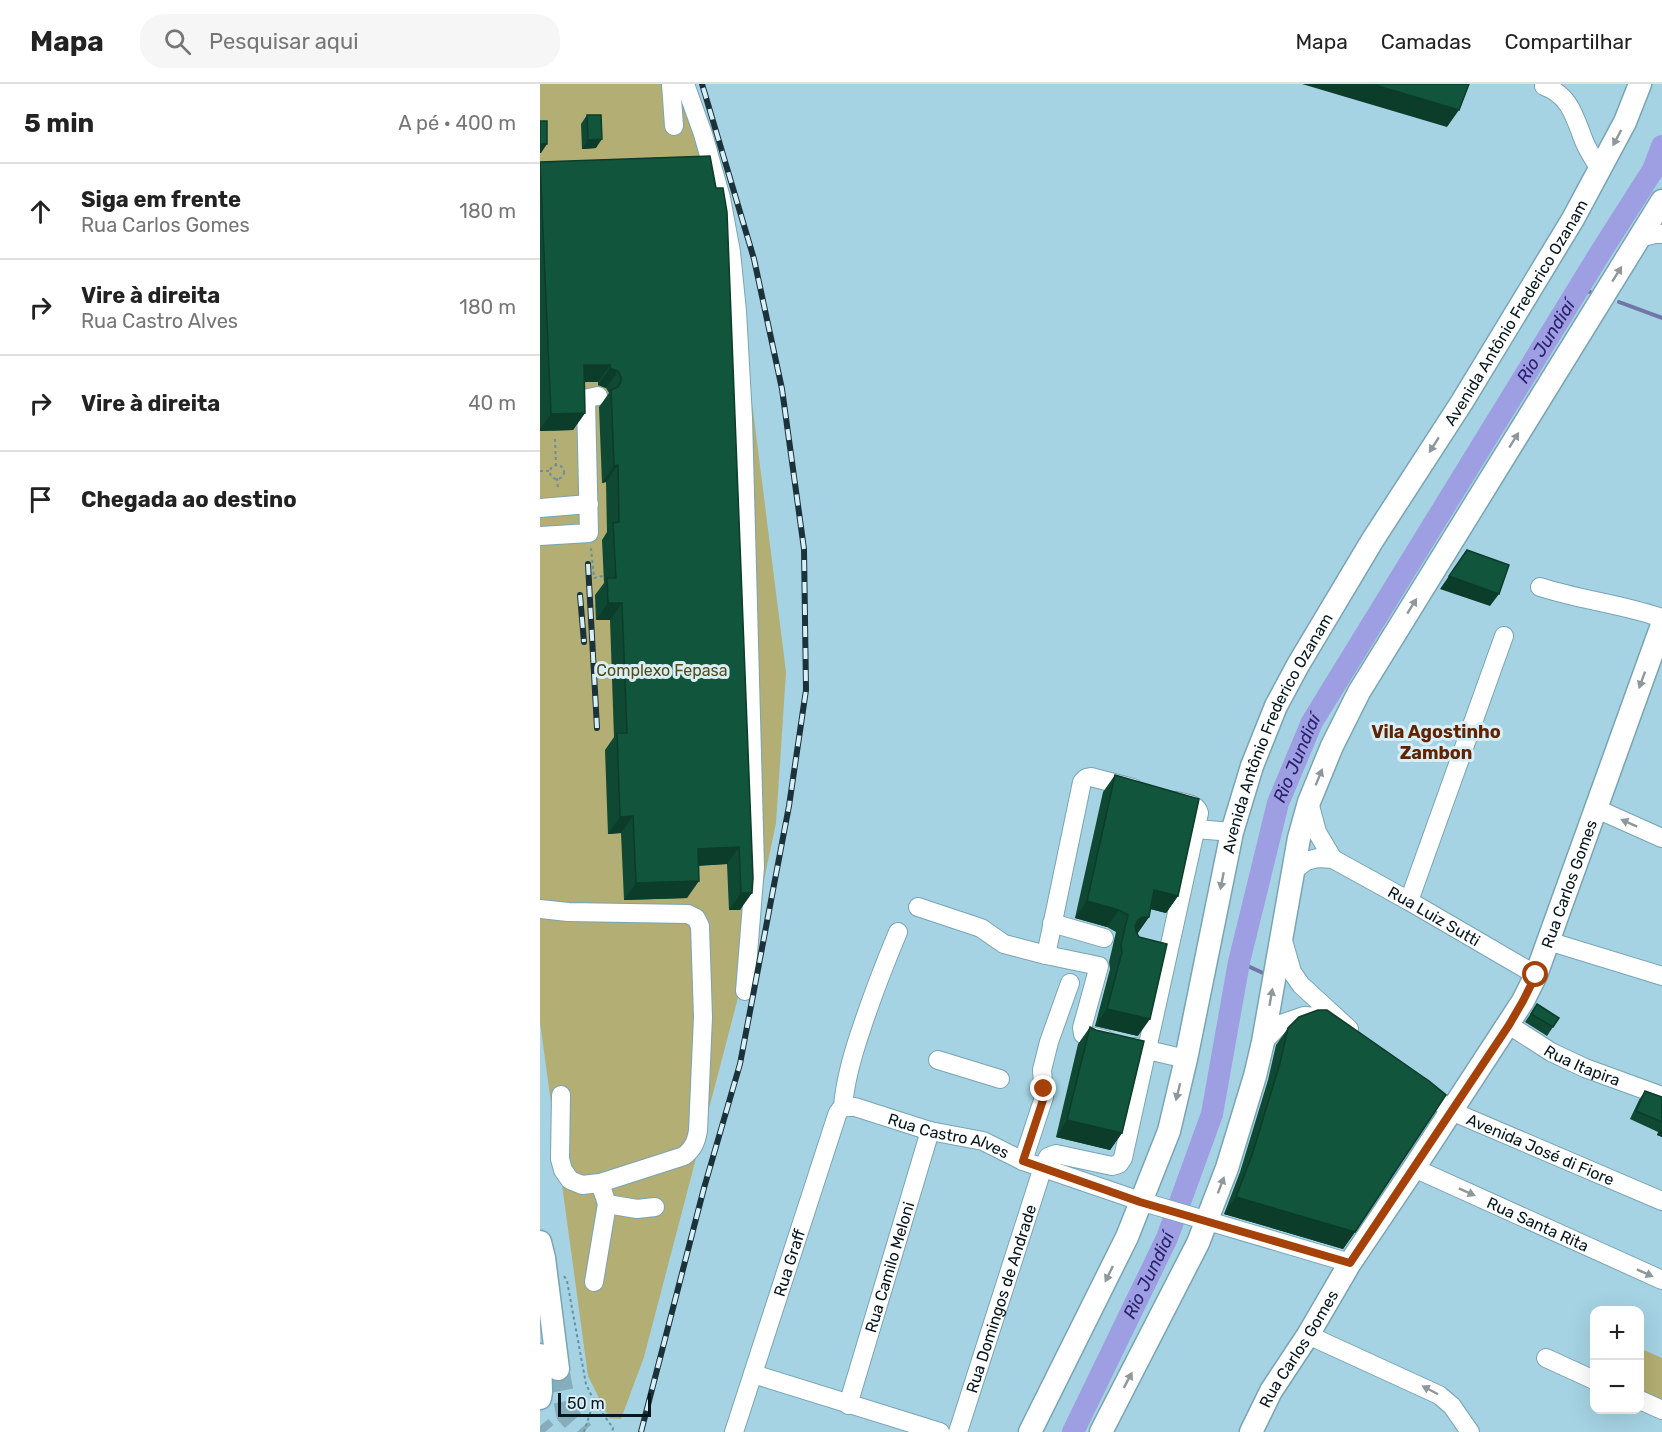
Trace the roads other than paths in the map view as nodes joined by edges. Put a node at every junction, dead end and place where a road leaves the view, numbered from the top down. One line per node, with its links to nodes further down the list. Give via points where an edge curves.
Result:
1 (671, 84): 5 (street)
2 (685, 84): 37 (street, via 721,198 737,310 755,867)
3 (1640, 84): 6 (main road, Avenida Antônio Frederico Ozanam, one-way to 6)
4 (1553, 86): 6 (street, via 1572,109)
5 (674, 126)
6 (1600, 169): 21 (main road, Avenida Antônio Frederico Ozanam, one-way to 21, via 1462,402 1298,665 1256,756)
7 (1662, 201): 9 (main road)
8 (1662, 234): 9 (street)
9 (1639, 238): 18 (main road, one-way to 9, via 1359,692)
10 (598, 396): 11 (street, via 586,400)
11 (589, 504): 12 (street); 13 (street, via 589,534)
12 (540, 508)
13 (540, 536)
14 (1540, 587): 15 (street)
15 (1662, 618)
16 (1662, 625): 19 (main road, Rua Carlos Gomes, one-way to 19)
17 (1504, 636): 25 (street)
18 (1309, 802): 23 (street, via 1317,832); 24 (main road)
19 (1596, 809): 22 (street, one-way to 19); 31 (main road, Rua Carlos Gomes)
20 (1196, 830): 21 (street); 28 (street, via 1199,813 1194,806 1086,778); 44 (street, via 1163,951)
21 (1232, 832): 45 (main road, Avenida Antônio Frederico Ozanam, one-way to 45)
22 (1662, 838)
23 (1333, 859): 24 (street, via 1306,861); 25 (street, Rua Luiz Sutti)
24 (1293, 871): 30 (main road)
25 (1409, 901): 34 (street, Rua Luiz Sutti)
26 (918, 907): 32 (street, via 981,928 1005,944)
27 (540, 909): 57 (street, via 688,914 700,926 703,1017 696,1142 684,1156)
28 (1052, 923): 32 (street); 33 (street, via 1109,939)
29 (898, 932): 51 (street, Rua Graff, via 846,1076)
30 (1281, 936): 38 (street, via 1292,972); 43 (main road, one-way to 30)
31 (1548, 941): 34 (main road, Rua Carlos Gomes); 35 (street)
32 (1046, 955): 33 (street)
33 (1099, 966): 44 (street, via 1083,1034)
34 (1536, 975): 41 (main road, Rua Carlos Gomes)
35 (1662, 976)
36 (1070, 983): 54 (street, via 1049,1042 1042,1070 1044,1097)
37 (745, 991)
38 (1310, 993): 39 (street); 40 (street)
39 (1340, 1021): 40 (street, via 1304,1016); 42 (street)
40 (1281, 1024): 43 (street)
41 (1509, 1025): 50 (street, Rua Itapira, via 1585,1068); 52 (main road, Rua Carlos Gomes)
42 (1358, 1036)
43 (1263, 1041): 62 (main road, one-way to 43, via 1227,1168)
44 (1147, 1050): 45 (street); 55 (street, via 1119,1164 1112,1166 1056,1154 1048,1157)
45 (1186, 1059): 59 (main road, Avenida Antônio Frederico Ozanam, one-way to 59)
46 (938, 1060): 48 (street)
47 (1404, 1073): 52 (street, Avenida José di Fiore)
48 (1000, 1079)
49 (561, 1095): 57 (street, via 563,1170 570,1180 582,1185)
50 (1662, 1096)
51 (849, 1107): 53 (street, Rua Castro Alves); 70 (street, Rua Graff, via 838,1110)
52 (1451, 1111): 56 (main road, Rua Carlos Gomes); 58 (street, Avenida José di Fiore)
53 (930, 1131): 54 (street, Rua Castro Alves, via 983,1142); 74 (street, Rua Camilo Meloni)
54 (1023, 1161): 55 (street, Rua Castro Alves)
55 (1043, 1167): 59 (street, Rua Castro Alves); 78 (street, Rua Domingos de Andrade)
56 (1414, 1168): 64 (main road, Rua Carlos Gomes); 65 (street, Rua Santa Rita, one-way to 65)
57 (600, 1183): 60 (street)
58 (1662, 1201)
59 (1146, 1203): 62 (street, Rua Castro Alves); 79 (main road, Avenida Antônio Frederico Ozanam, one-way to 79)
60 (607, 1204): 61 (street, via 637,1209); 66 (street)
61 (655, 1207)
62 (1201, 1220): 64 (street, Rua Castro Alves); 80 (main road, one-way to 62, via 1198,1243)
63 (542, 1250): 69 (main road)
64 (1350, 1263): 67 (main road, Rua Carlos Gomes)
65 (1662, 1280)
66 (594, 1282)
67 (1308, 1335): 81 (main road, Rua Carlos Gomes, via 1271,1391); 82 (street, one-way to 67, via 1439,1395)
68 (1546, 1358): 71 (street)
69 (549, 1362): 72 (main road)
70 (753, 1374): 74 (street); 76 (street, Rua Graff)
71 (1590, 1378)
72 (540, 1398)
73 (1644, 1402): 75 (street)
74 (848, 1405): 77 (street)
75 (1662, 1410)
76 (734, 1432)
77 (940, 1432)
78 (958, 1432)
79 (1030, 1432)
80 (1101, 1432)
81 (1251, 1432)
82 (1470, 1432)

